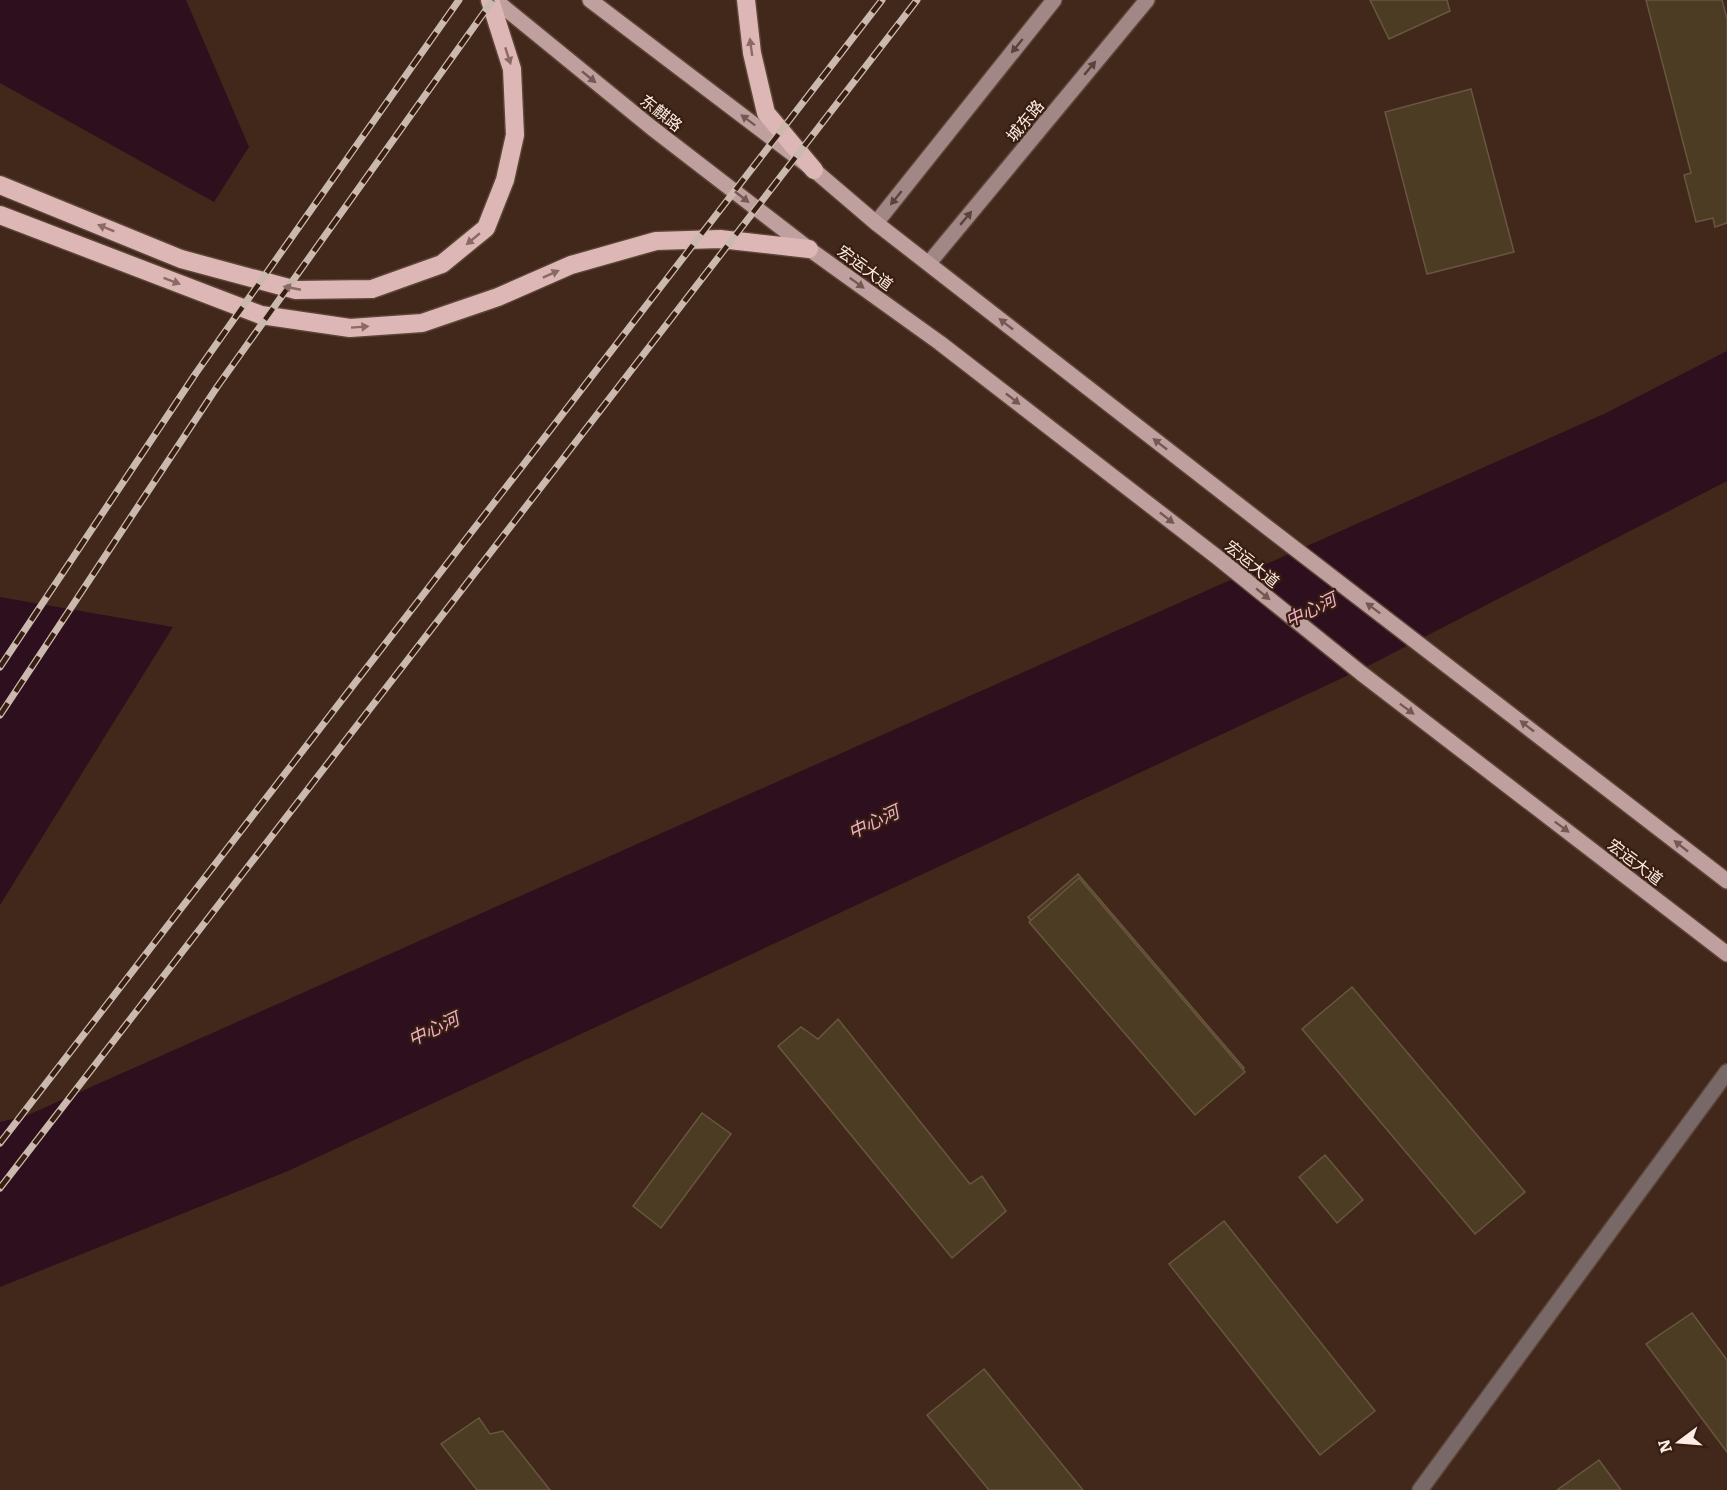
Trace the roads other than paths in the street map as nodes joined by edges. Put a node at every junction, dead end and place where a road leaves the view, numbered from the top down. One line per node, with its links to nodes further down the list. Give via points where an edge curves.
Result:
1 (490, 0): 8 (highway, one-way to 8, via 512,69 515,135 505,180 486,228 442,264 372,289 296,290 181,259)
2 (495, 0): 11 (main road, 东麒路, one-way to 11)
3 (590, 0): 7 (main road, one-way to 3)
4 (746, 0): 7 (highway, one-way to 4, via 766,113 752,53)
5 (1054, 0): 10 (main road, one-way to 10)
6 (1147, 0): 12 (main road, 城东路, one-way to 6)
7 (814, 170): 10 (main road)
8 (0, 184)
9 (0, 215): 11 (highway, one-way to 11, via 261,315 350,328 422,323 498,297 571,265 656,241 720,238)
10 (876, 223): 12 (main road)
11 (809, 249): 14 (main road, 宏运大道, one-way to 14, via 940,343)
12 (929, 264): 13 (main road, one-way to 12)
13 (1727, 881)
14 (1727, 954)
15 (1727, 1072): 16 (street)
16 (1420, 1490)

